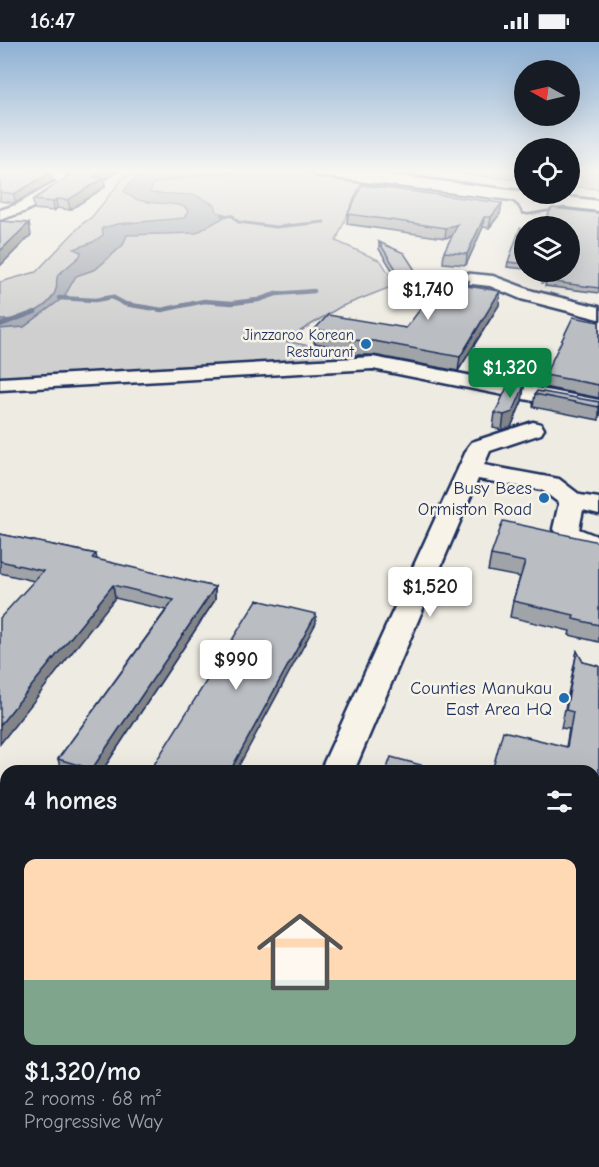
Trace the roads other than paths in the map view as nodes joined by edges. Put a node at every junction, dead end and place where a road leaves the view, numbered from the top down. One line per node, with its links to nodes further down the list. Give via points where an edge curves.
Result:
1 (458, 282): 2 (street, via 494,275 525,299)
2 (599, 313)
3 (0, 384): 4 (street, via 372,363)
4 (599, 407)
5 (533, 429): 6 (street)
6 (475, 458): 7 (street, via 550,484); 10 (street)
7 (572, 501): 8 (street); 9 (street, via 566,529 571,537)
8 (599, 506)
9 (599, 545)
10 (341, 765)

